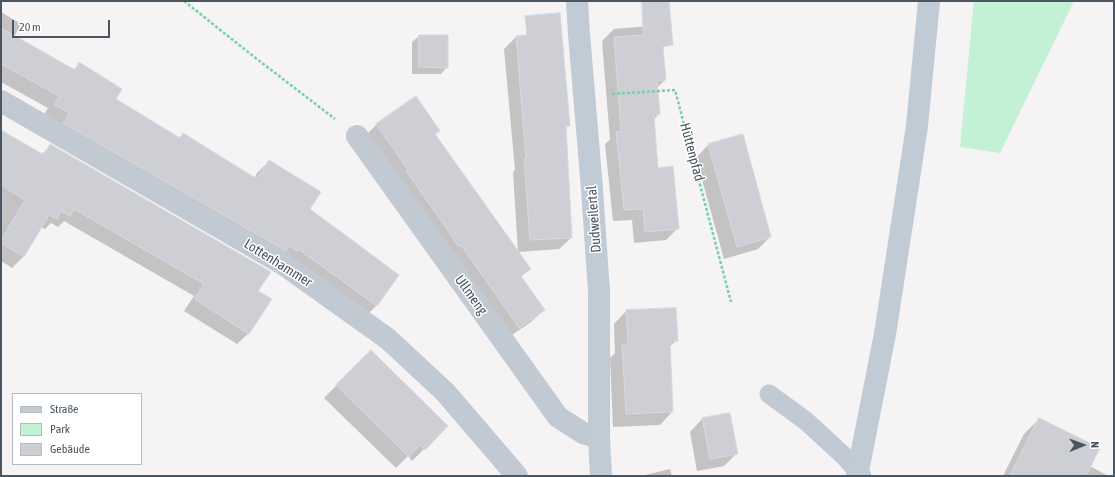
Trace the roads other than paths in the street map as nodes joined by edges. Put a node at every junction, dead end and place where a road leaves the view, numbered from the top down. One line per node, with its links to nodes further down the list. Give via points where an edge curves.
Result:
1 (577, 1): 6 (main road, Dudweilertal, via 598,292)
2 (929, 1): 9 (main road, bridge, via 917,126 884,334)
3 (1, 101): 7 (street, Lottenhammer, via 283,264 388,339 445,392)
4 (357, 136): 6 (street, Ullmeng, via 558,417 582,433)
5 (769, 394): 10 (lane, via 806,421)
6 (599, 438): 8 (main road, Dudweilertal)
7 (517, 476)
8 (601, 476)
9 (857, 476)
10 (862, 476)

